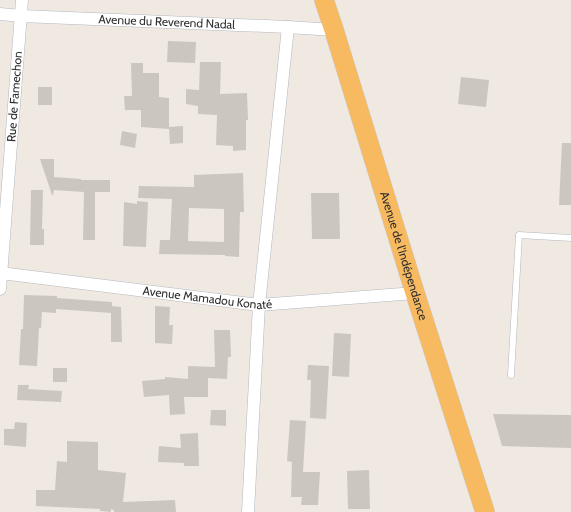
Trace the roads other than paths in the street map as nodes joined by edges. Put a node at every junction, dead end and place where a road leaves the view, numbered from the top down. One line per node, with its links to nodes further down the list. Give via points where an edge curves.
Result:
1 (22, 0): 4 (street, Rue de Famechon)
2 (324, 0): 6 (highway, Avenue de l'Indépendance)
3 (0, 14): 4 (street, Avenue du Reverend Nadal)
4 (21, 16): 5 (street, Avenue du Reverend Nadal); 8 (street, Rue de Famechon)
5 (288, 27): 6 (street, Avenue du Reverend Nadal); 11 (street)
6 (334, 30): 10 (highway, Avenue de l'Indépendance)
7 (571, 238): 12 (lane, via 519,236)
8 (1, 273): 9 (street, Rue de Famechon); 11 (street, Avenue Mamadou Konaté)
9 (0, 289)
10 (415, 293): 11 (street, Avenue Mamadou Konaté); 14 (highway, Avenue de l'Indépendance)
11 (259, 305): 13 (street)
12 (511, 374)
13 (248, 512)
14 (485, 512)

